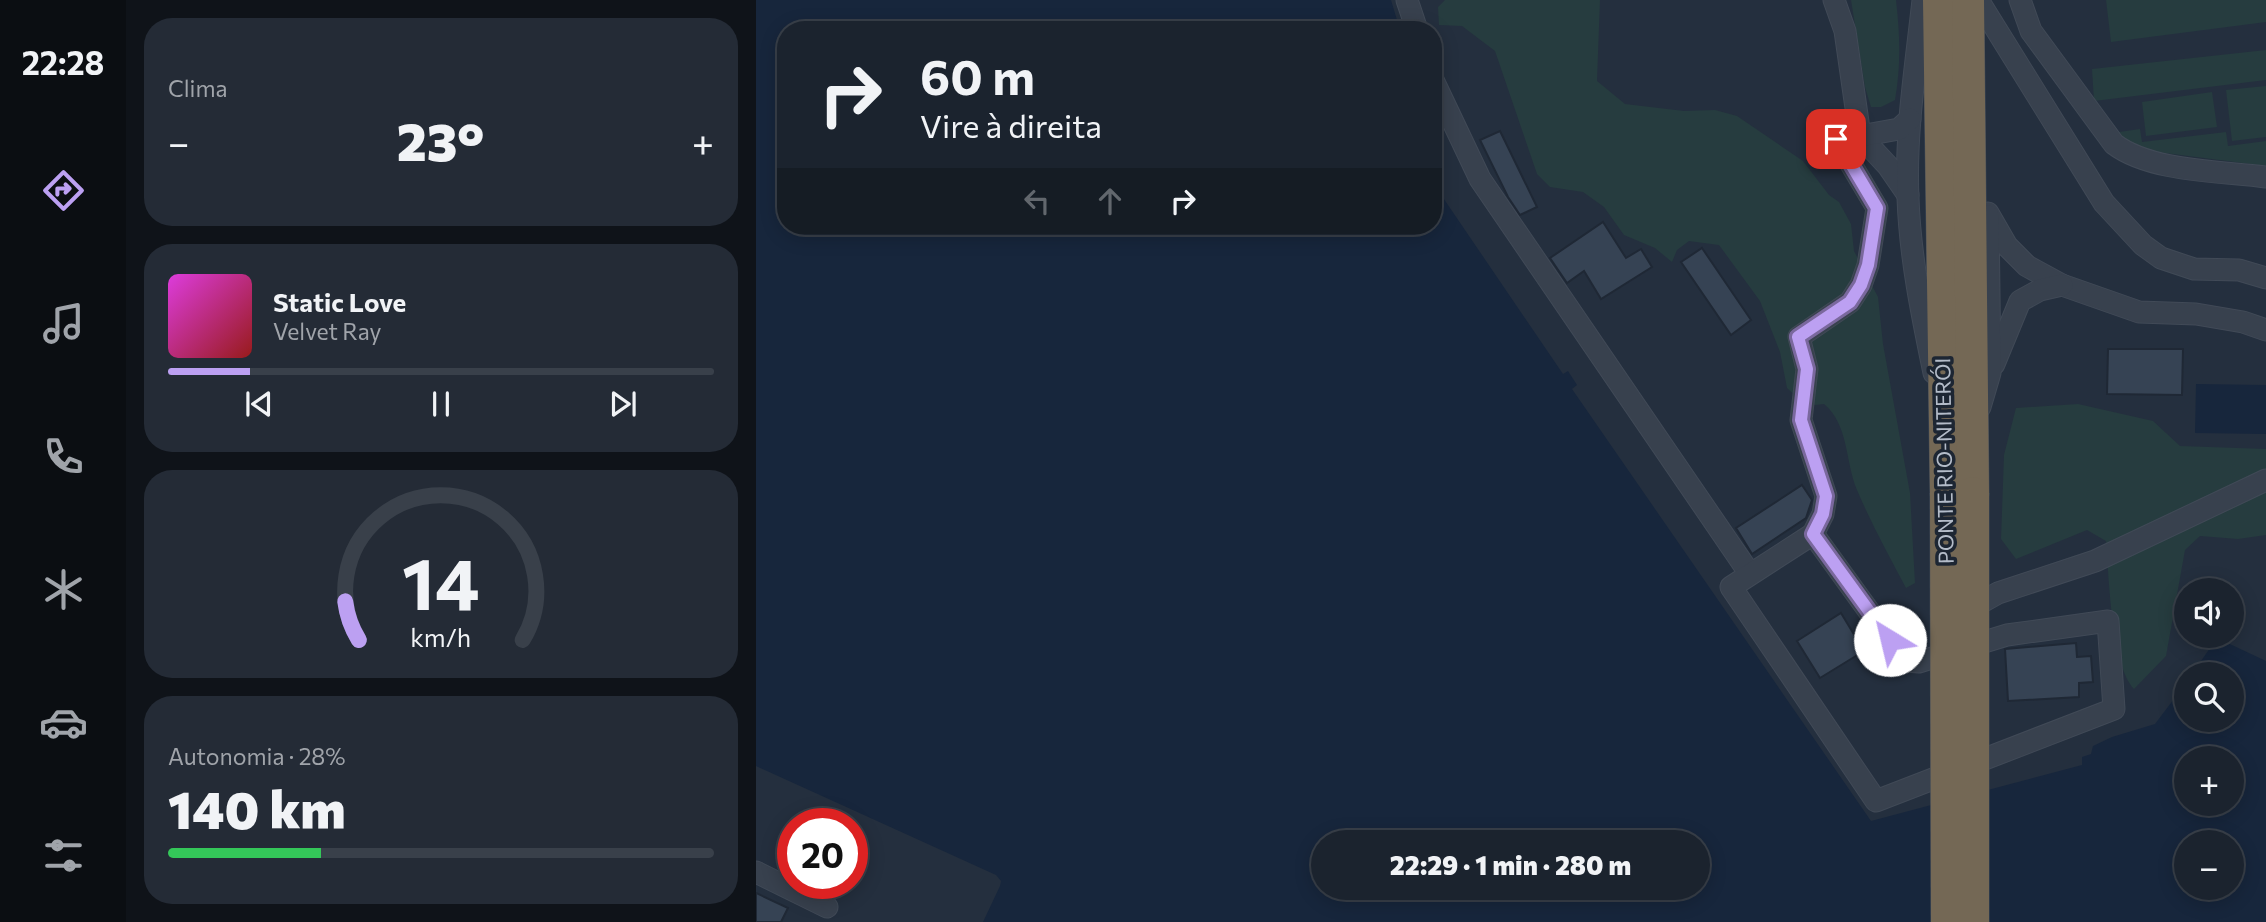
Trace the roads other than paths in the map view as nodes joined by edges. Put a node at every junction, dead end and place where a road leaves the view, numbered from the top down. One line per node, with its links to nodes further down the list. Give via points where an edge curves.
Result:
1 (1407, 0): 8 (lane)
2 (1833, 0): 12 (lane, via 1845,31)
3 (1923, 0): 10 (lane)
4 (1939, 0): 11 (highway, PONTE RIO-NITERÓI)
5 (1968, 0): 11 (highway, PONTE RIO-NITERÓI)
6 (1978, 0): 18 (lane, via 2104,203 2143,245 2161,258 2194,268 2239,270)
7 (2020, 0): 15 (lane, via 2031,31 2126,153 2152,163)
8 (1414, 21)
9 (1442, 99): 26 (lane, via 1480,179)
10 (1911, 111): 12 (lane, via 1899,129); 16 (lane)
11 (1954, 132): 14 (highway, PONTE RIO-NITERÓI); 22 (highway, PONTE RIO-NITERÓI)
12 (1860, 136): 16 (lane)
13 (1836, 139): 25 (lane, via 1877,208 1861,285 1850,302 1798,337 1807,369 1801,420 1826,496)
14 (1970, 161): 17 (lane); 22 (highway, PONTE RIO-NITERÓI)
15 (2266, 177)
16 (1908, 195): 22 (lane, via 1917,292)
17 (1988, 213): 19 (lane, via 2007,246 2027,266); 21 (lane)
18 (2266, 278)
19 (2062, 285): 20 (lane, via 2139,312 2196,314); 21 (lane, via 2020,301)
20 (2266, 330)
21 (1990, 373): 22 (lane)
22 (1960, 428): 24 (highway, PONTE RIO-NITERÓI)
23 (2266, 480): 27 (lane, via 2095,561 1998,593 1958,615)
24 (1960, 493): 30 (highway, PONTE RIO-NITERÓI, bridge); 31 (highway, PONTE RIO-NITERÓI, bridge)
25 (1813, 534): 26 (lane); 27 (lane, via 1905,661)
26 (1750, 574): 27 (lane, via 1731,587 1876,801 2115,709 2108,621 2007,635)
27 (1919, 662)
28 (756, 872): 29 (lane)
29 (827, 906)
30 (1947, 922)
31 (1973, 922)

